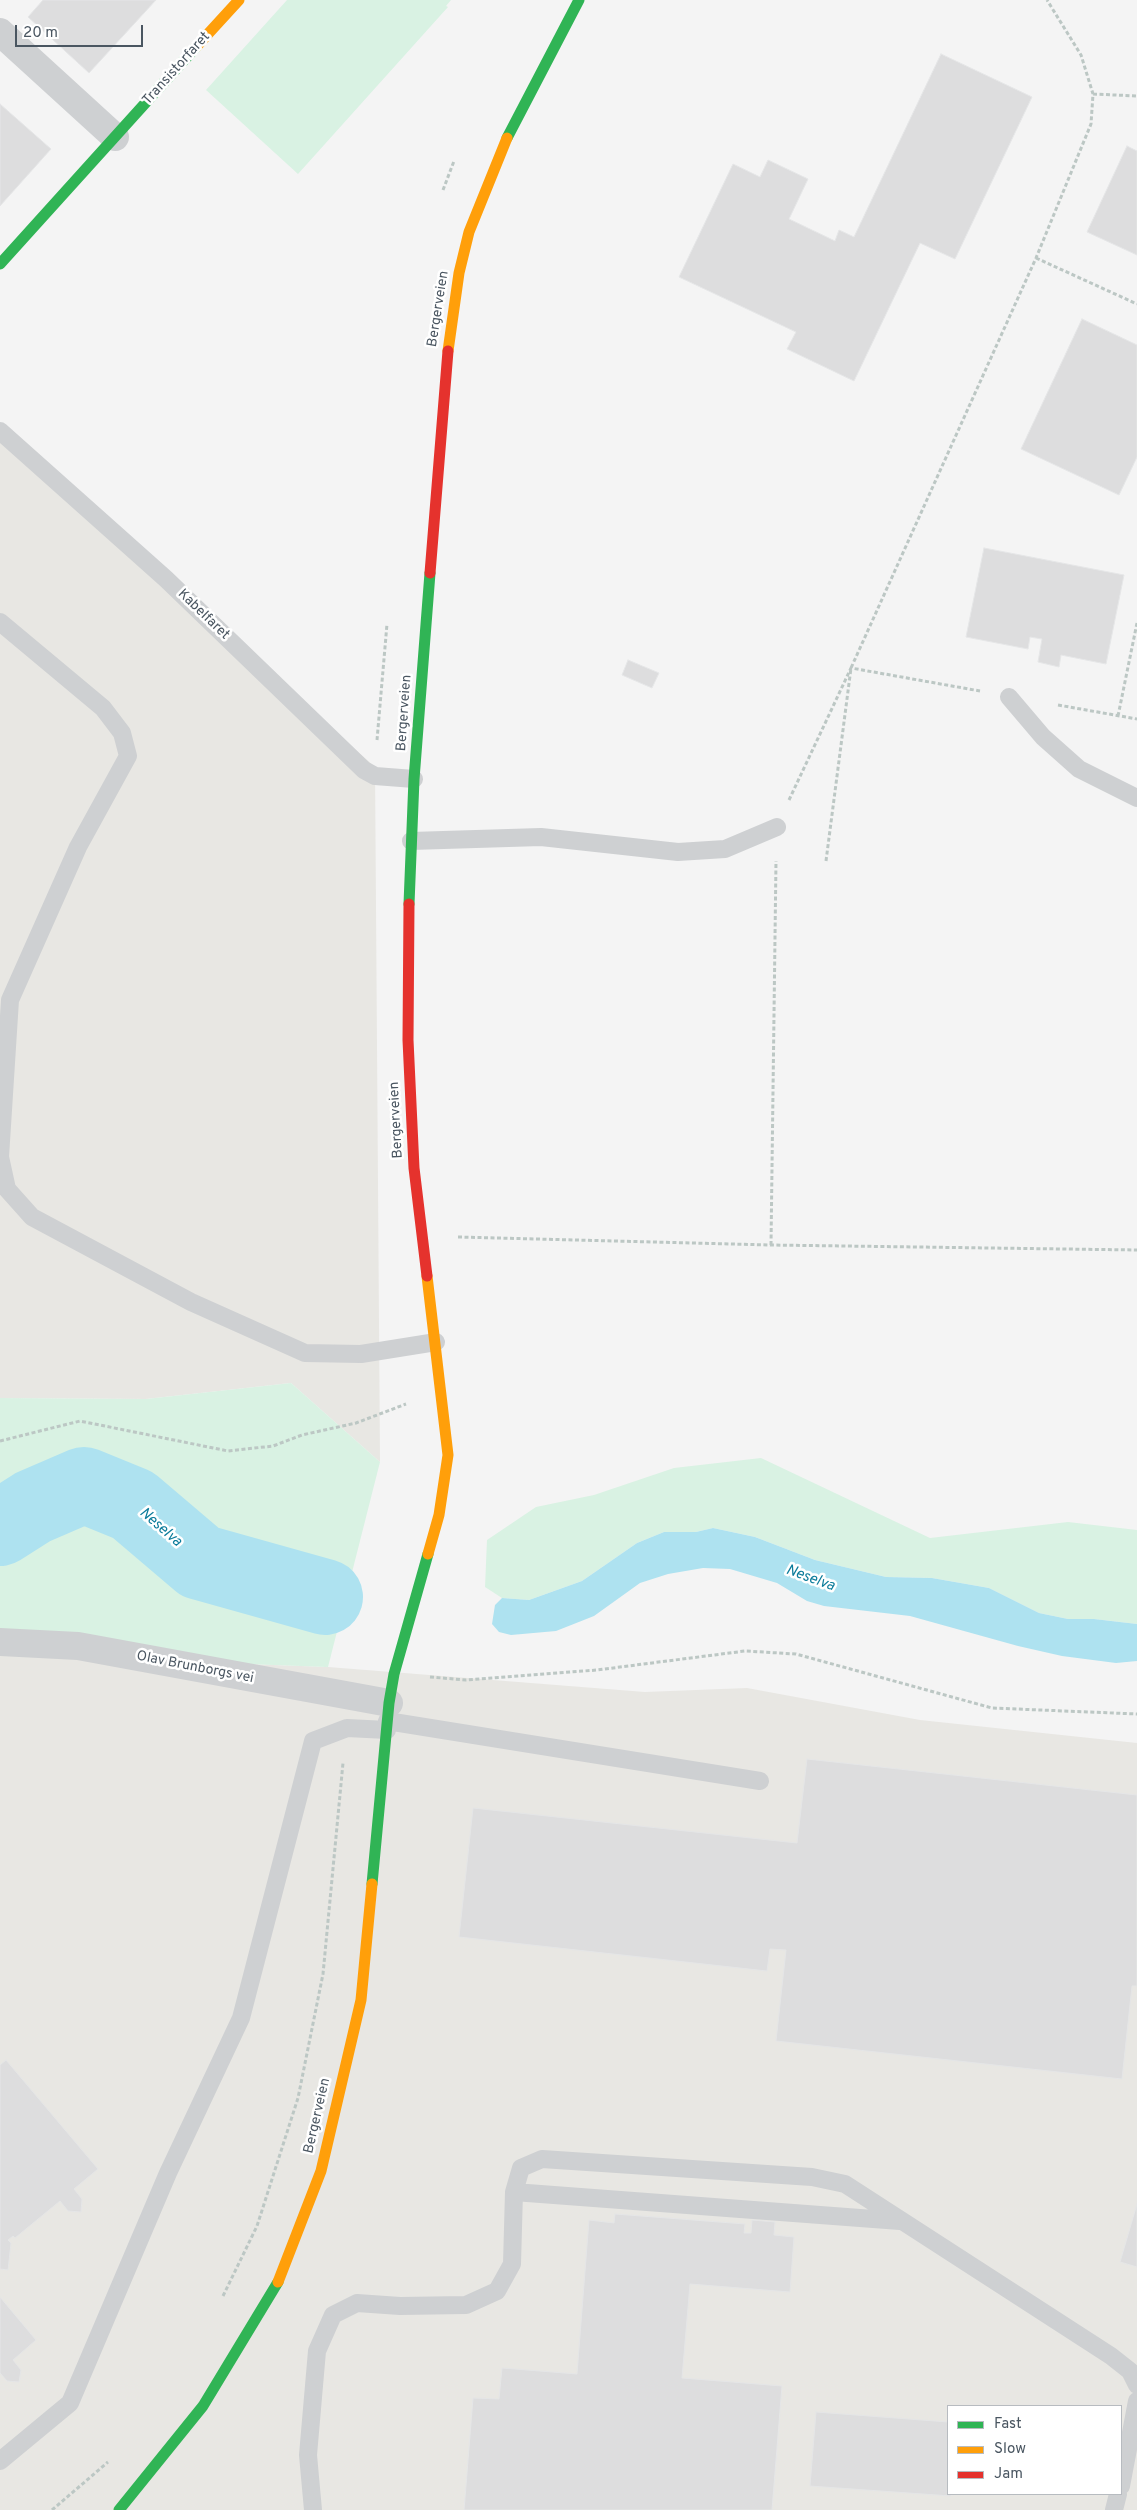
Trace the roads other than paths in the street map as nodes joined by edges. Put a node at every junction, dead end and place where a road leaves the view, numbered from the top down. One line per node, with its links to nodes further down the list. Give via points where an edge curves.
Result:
1 (239, 0): 4 (street, Transistorfaret)
2 (574, 2): 9 (street, Bergerveien, via 489,179 469,232 459,272 449,334)
3 (0, 32): 4 (street)
4 (115, 137): 5 (street, Transistorfaret)
5 (0, 264)
6 (0, 430): 9 (lane, Kabelfaret, via 166,579 364,770 375,776)
7 (0, 622): 13 (lane, via 103,708 122,733 128,756 78,847)
8 (1009, 696): 10 (lane, via 1043,737 1079,769)
9 (414, 779): 12 (street, Bergerveien)
10 (1137, 798)
11 (777, 827): 12 (lane, via 725,849 678,852 541,837)
12 (411, 841): 14 (street, Bergerveien, via 408,1040 414,1168)
13 (5, 996): 14 (lane, via 0,1157 7,1189 32,1216 191,1302 305,1353 362,1354)
14 (436, 1342): 16 (street, Bergerveien, via 448,1455 439,1515 394,1674)
15 (0, 1642): 16 (street, Olav Brunborgs vei, via 78,1646)
16 (388, 1718): 17 (lane); 22 (lane, via 313,1741 241,2018 168,2173 70,2403); 25 (street, Bergerveien, via 361,2000 321,2171 278,2281 203,2406)
17 (760, 1780)
18 (514, 2192): 19 (lane); 19 (lane, via 520,2168 542,2159 802,2176 845,2184); 26 (lane, via 512,2264 497,2290 466,2305 357,2303 333,2315 317,2351 308,2455)
19 (903, 2222): 20 (lane, via 1111,2356 1130,2371)
20 (1137, 2385)
21 (1137, 2401): 23 (lane)
22 (0, 2461)
23 (1122, 2481)
24 (1118, 2495): 27 (lane)
25 (119, 2510)
26 (313, 2510)
27 (1114, 2510)

